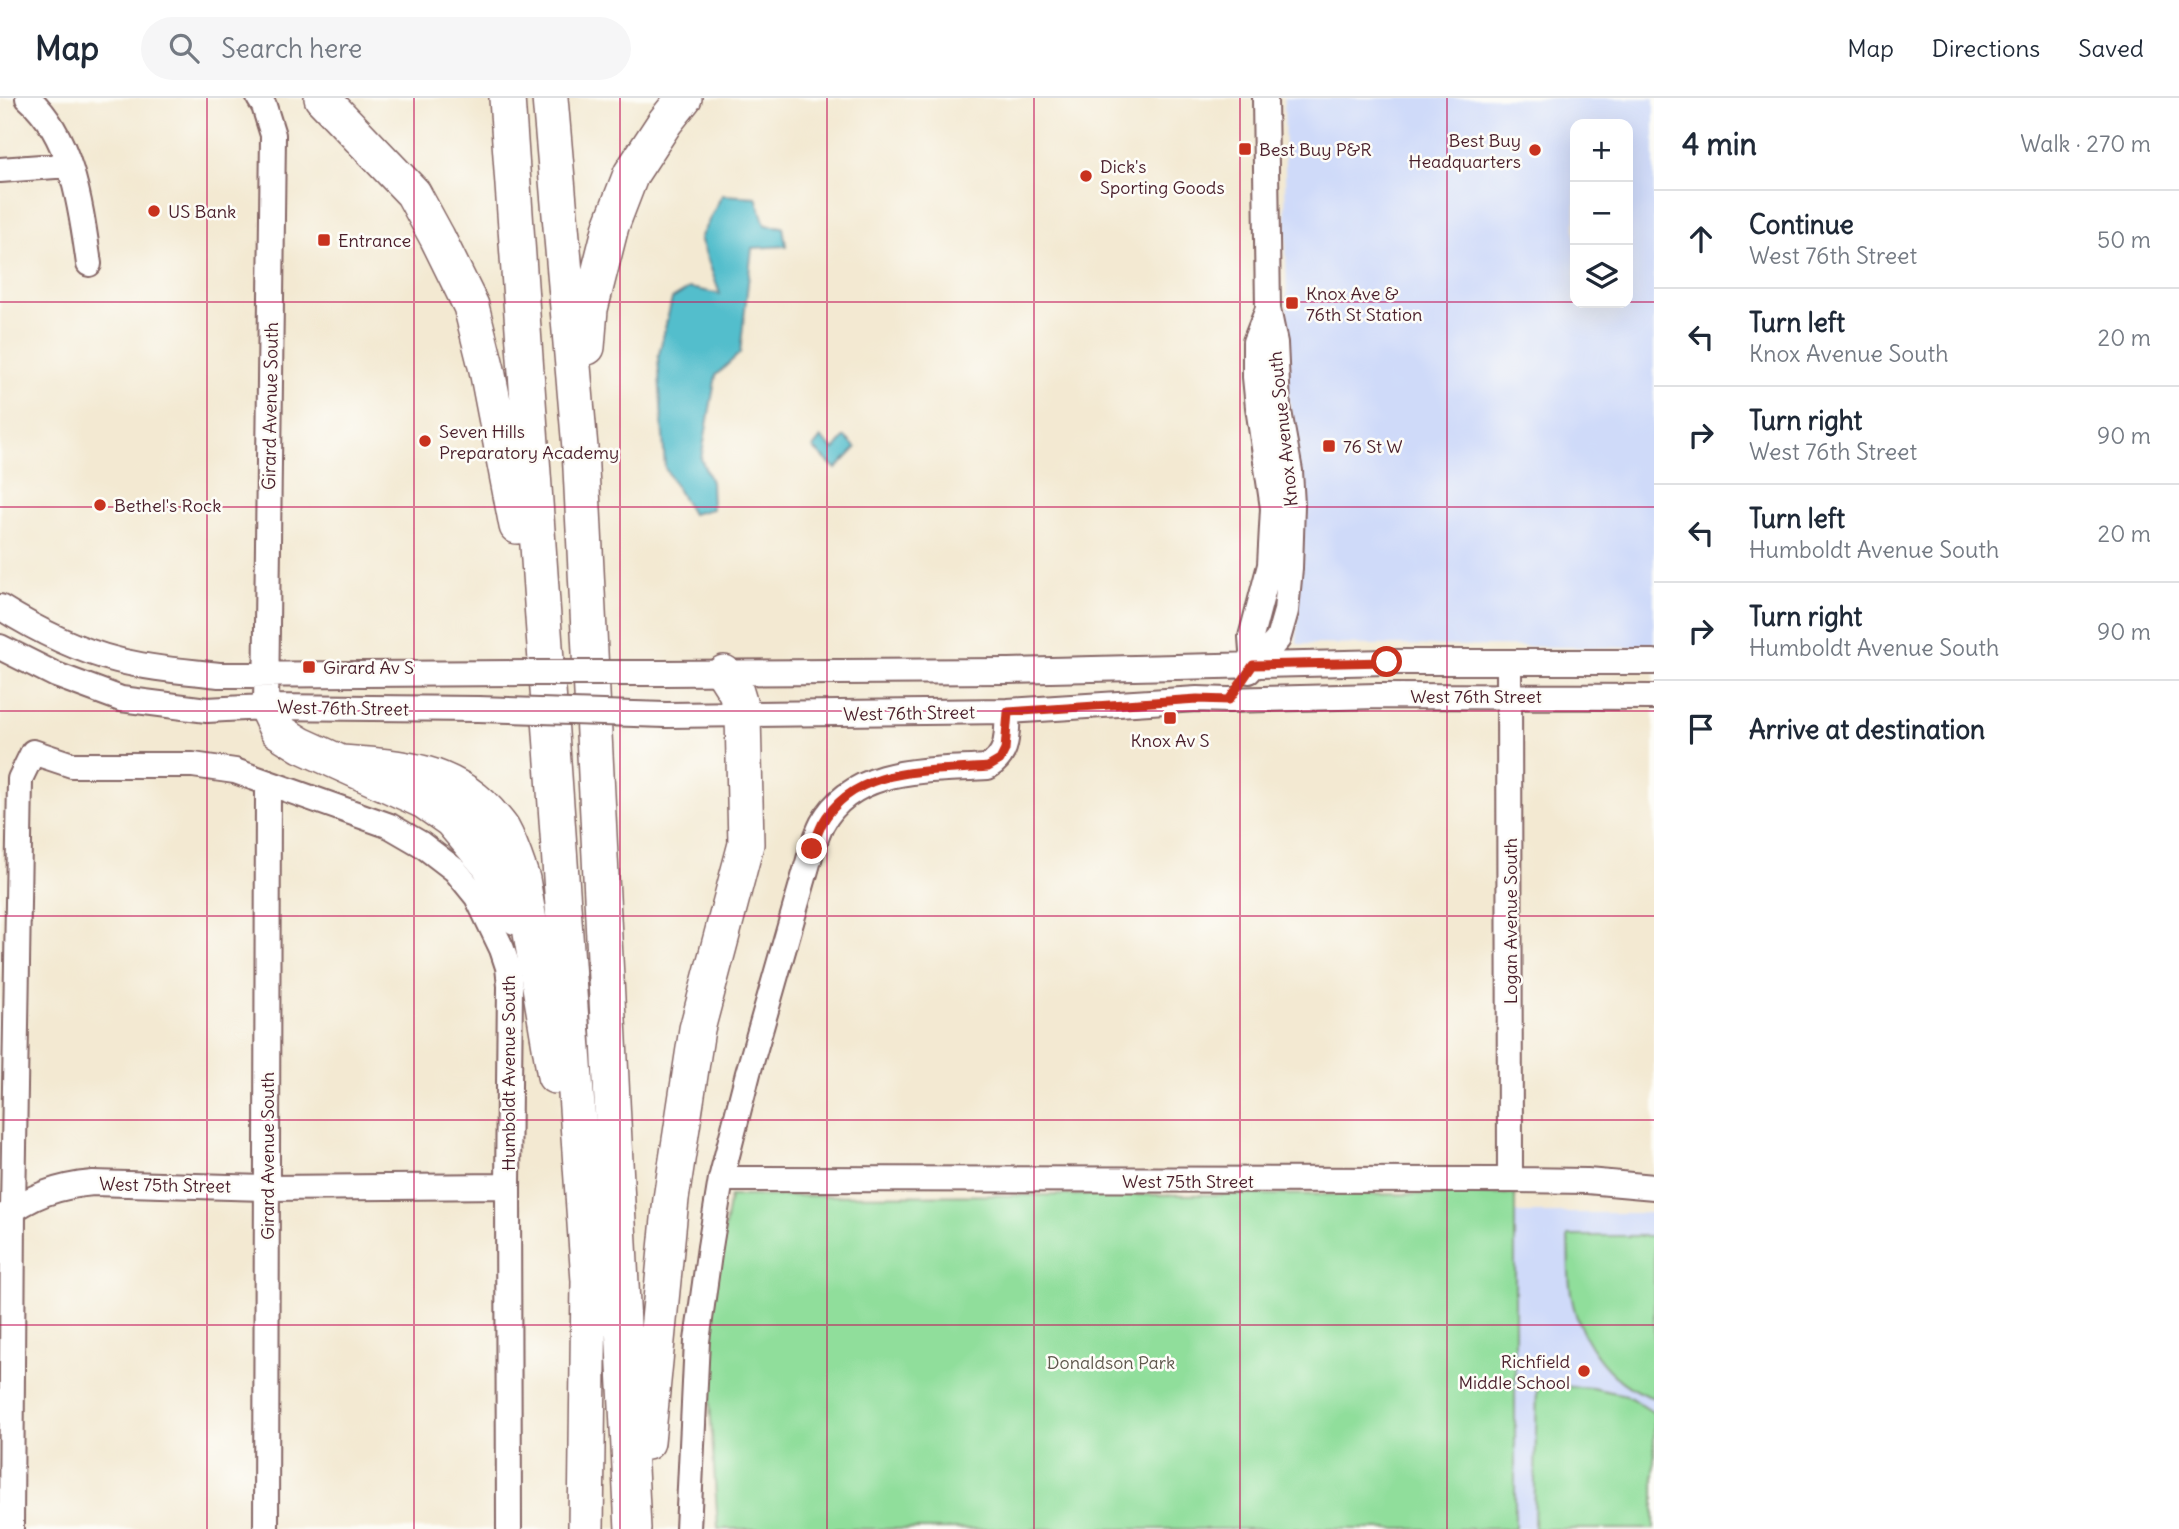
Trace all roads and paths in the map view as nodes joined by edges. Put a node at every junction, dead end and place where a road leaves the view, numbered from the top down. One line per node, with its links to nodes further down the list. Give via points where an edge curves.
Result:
1 (28, 98): 8 (street, via 54,129)
2 (322, 98): 18 (highway, via 412,194 471,306)
3 (507, 98): 18 (highway)
4 (550, 98): 11 (highway)
5 (684, 98): 11 (highway, via 631,174 611,226 590,309)
6 (1265, 98): 16 (street, Knox Avenue South, via 1268,309 1293,505 1286,611 1278,639)
7 (261, 102): 19 (street, Girard Avenue South, via 273,135)
8 (69, 165): 9 (street); 10 (street, via 81,204)
9 (0, 170)
10 (89, 264)
11 (580, 449): 37 (highway)
12 (0, 607): 19 (street, West 76th Street, via 68,642 116,660 219,675)
13 (0, 647): 19 (street, West 76th Street, via 56,675 121,699 207,710)
14 (1509, 662): 15 (street, West 76th Street); 16 (street, West 76th Street); 20 (street, Logan Avenue South)
15 (1654, 662)
16 (1253, 665): 17 (street, West 76th Street); 22 (street, Knox Avenue South)
17 (724, 673): 19 (street, West 76th Street, bridge, via 475,674); 24 (highway, via 737,692)
18 (546, 675): 32 (highway)
19 (266, 691): 24 (street, West 76th Street, bridge, via 478,709); 32 (highway, via 277,730 301,745 342,763 430,775 460,789 500,826 522,880)
20 (1509, 697): 21 (street, West 76th Street); 22 (street, West 76th Street); 27 (street, Logan Avenue South)
21 (1654, 697)
22 (1229, 700): 23 (street, West 76th Street)
23 (1008, 712): 24 (street, West 76th Street); 26 (street, via 1000,760 988,767 876,779 852,791 822,824)
24 (743, 715): 37 (highway, via 746,844 695,1042 671,1199)
25 (268, 783): 28 (street, Humboldt Avenue South, via 390,826 455,870 477,897 508,967); 30 (street, Girard Avenue South); 31 (street, Humboldt Avenue South, via 205,766 72,765 33,752 20,779)
26 (721, 1179): 27 (street, West 75th Street); 38 (street, via 697,1341)
27 (1510, 1180): 29 (street, West 75th Street)
28 (508, 1186): 30 (street, West 75th Street); 35 (street, Humboldt Avenue South)
29 (1654, 1187)
30 (267, 1188): 31 (street, West 75th Street, via 80,1184 43,1193); 34 (street, Girard Avenue South)
31 (6, 1215): 33 (street)
32 (589, 1281): 36 (highway)
33 (11, 1529)
34 (266, 1529)
35 (509, 1529)
36 (586, 1529)
37 (636, 1529)
38 (688, 1529)

